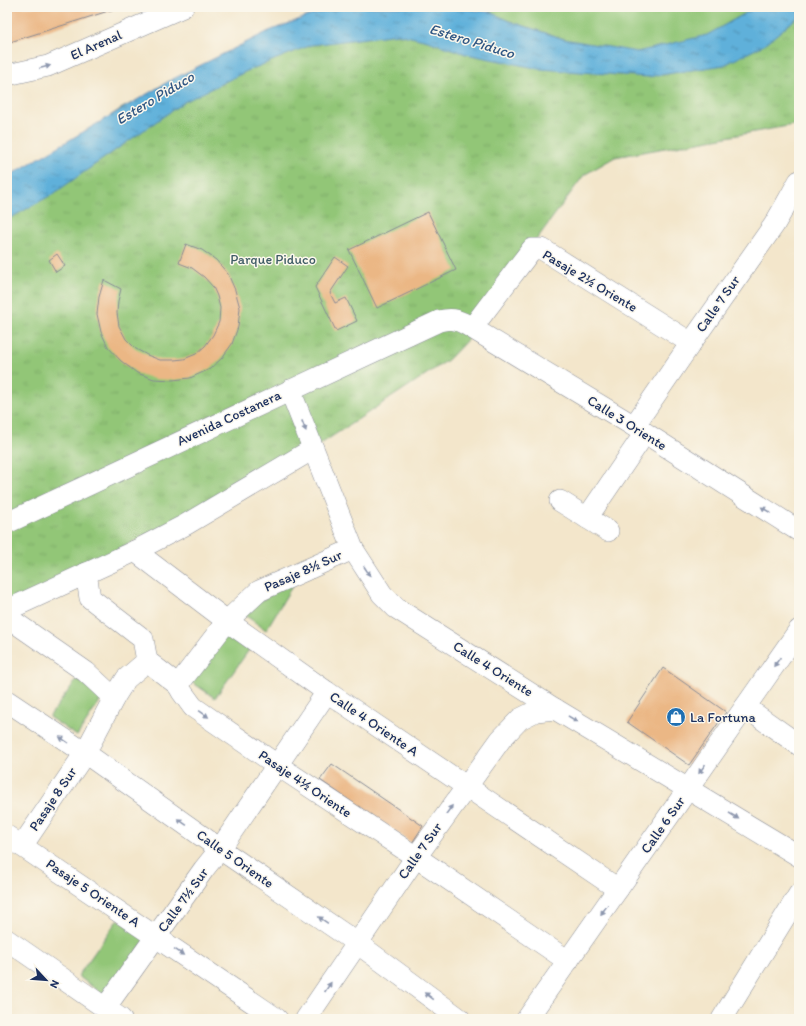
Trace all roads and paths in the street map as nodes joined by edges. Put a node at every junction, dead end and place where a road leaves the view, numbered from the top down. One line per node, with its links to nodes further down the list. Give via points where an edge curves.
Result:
1 (183, 7): 2 (street, El Arenal, one-way to 1, via 48,66)
2 (7, 75)
3 (798, 187): 6 (street, Calle 7 Sur)
4 (452, 318): 5 (street, Calle 3 Oriente); 7 (street, Avenida Costanera, via 439,321)
5 (472, 328): 6 (street, Pasaje 2½ Oriente, via 532,249 542,249); 8 (street, Calle 3 Oriente)
6 (691, 343): 8 (street, Calle 7 Sur)
7 (290, 390): 9 (street, Calle 4 Oriente, one-way to 9); 12 (street, Avenida Costanera)
8 (639, 430): 11 (street, Calle 7 Sur); 14 (street, Calle 3 Oriente, one-way to 8)
9 (313, 449): 15 (street, Calle 4 Oriente); 16 (street, via 185,525)
10 (560, 501): 11 (street)
11 (587, 518): 13 (street)
12 (7, 523)
13 (608, 531)
14 (799, 531)
15 (353, 549): 20 (street, Pasaje 8½ Sur, via 258,591); 27 (street, Calle 4 Oriente, one-way to 27, via 382,594 396,608)
16 (135, 551): 17 (street); 20 (street, Calle 4 Oriente A)
17 (86, 573): 18 (street); 22 (street, via 90,598 143,639)
18 (7, 610)
19 (7, 617): 25 (street, via 86,672)
20 (227, 621): 23 (street, Pasaje 8½ Sur); 24 (street, Calle 4 Oriente A)
21 (798, 635): 26 (street, Calle 6 Sur, one-way to 26)
22 (146, 661): 23 (street, Pasaje 4½ Oriente); 25 (street, via 126,679)
23 (178, 686): 31 (street, Pasaje 4½ Oriente, one-way to 31, via 194,707)
24 (327, 692): 31 (street, Calle 7½ Sur); 32 (street, Calle 4 Oriente A)
25 (114, 698): 30 (street)
26 (745, 707): 29 (street); 33 (street, Calle 6 Sur, one-way to 33)
27 (555, 708): 32 (street, Calle 7 Sur, via 536,711 520,719 501,739); 33 (street, Calle 4 Oriente, one-way to 33)
28 (10, 709): 30 (street, Calle 5 Oriente, one-way to 28)
29 (799, 746)
30 (85, 753): 34 (street, Pasaje 8 Sur); 35 (street, Calle 5 Oriente, one-way to 30)
31 (277, 765): 35 (street, Calle 7½ Sur); 37 (street, Pasaje 4½ Oriente)
32 (466, 786): 37 (street, Calle 7 Sur, one-way to 32); 38 (street, Calle 4 Oriente A)
33 (688, 788): 36 (street, Calle 4 Oriente, one-way to 36); 38 (street, Calle 6 Sur)
34 (14, 841): 40 (street, Pasaje 5 Oriente A)
35 (220, 849): 40 (street, Calle 7½ Sur); 42 (street, Calle 5 Oriente, one-way to 35)
36 (799, 856)
37 (416, 857): 42 (street, Calle 7 Sur); 43 (street, Pasaje 4½ Oriente)
38 (618, 889): 43 (street, Calle 6 Sur, one-way to 43)
39 (799, 894): 49 (street)
40 (156, 936): 44 (street, Calle 7½ Sur); 45 (street, Pasaje 5 Oriente A, one-way to 45)
41 (7, 940): 44 (street)
42 (358, 943): 46 (street, Calle 7 Sur, one-way to 42); 47 (street, Calle 5 Oriente, one-way to 42)
43 (568, 961): 48 (street, Calle 6 Sur)
44 (113, 1013)
45 (277, 1019)
46 (306, 1019)
47 (460, 1019)
48 (527, 1019)
49 (722, 1019)

